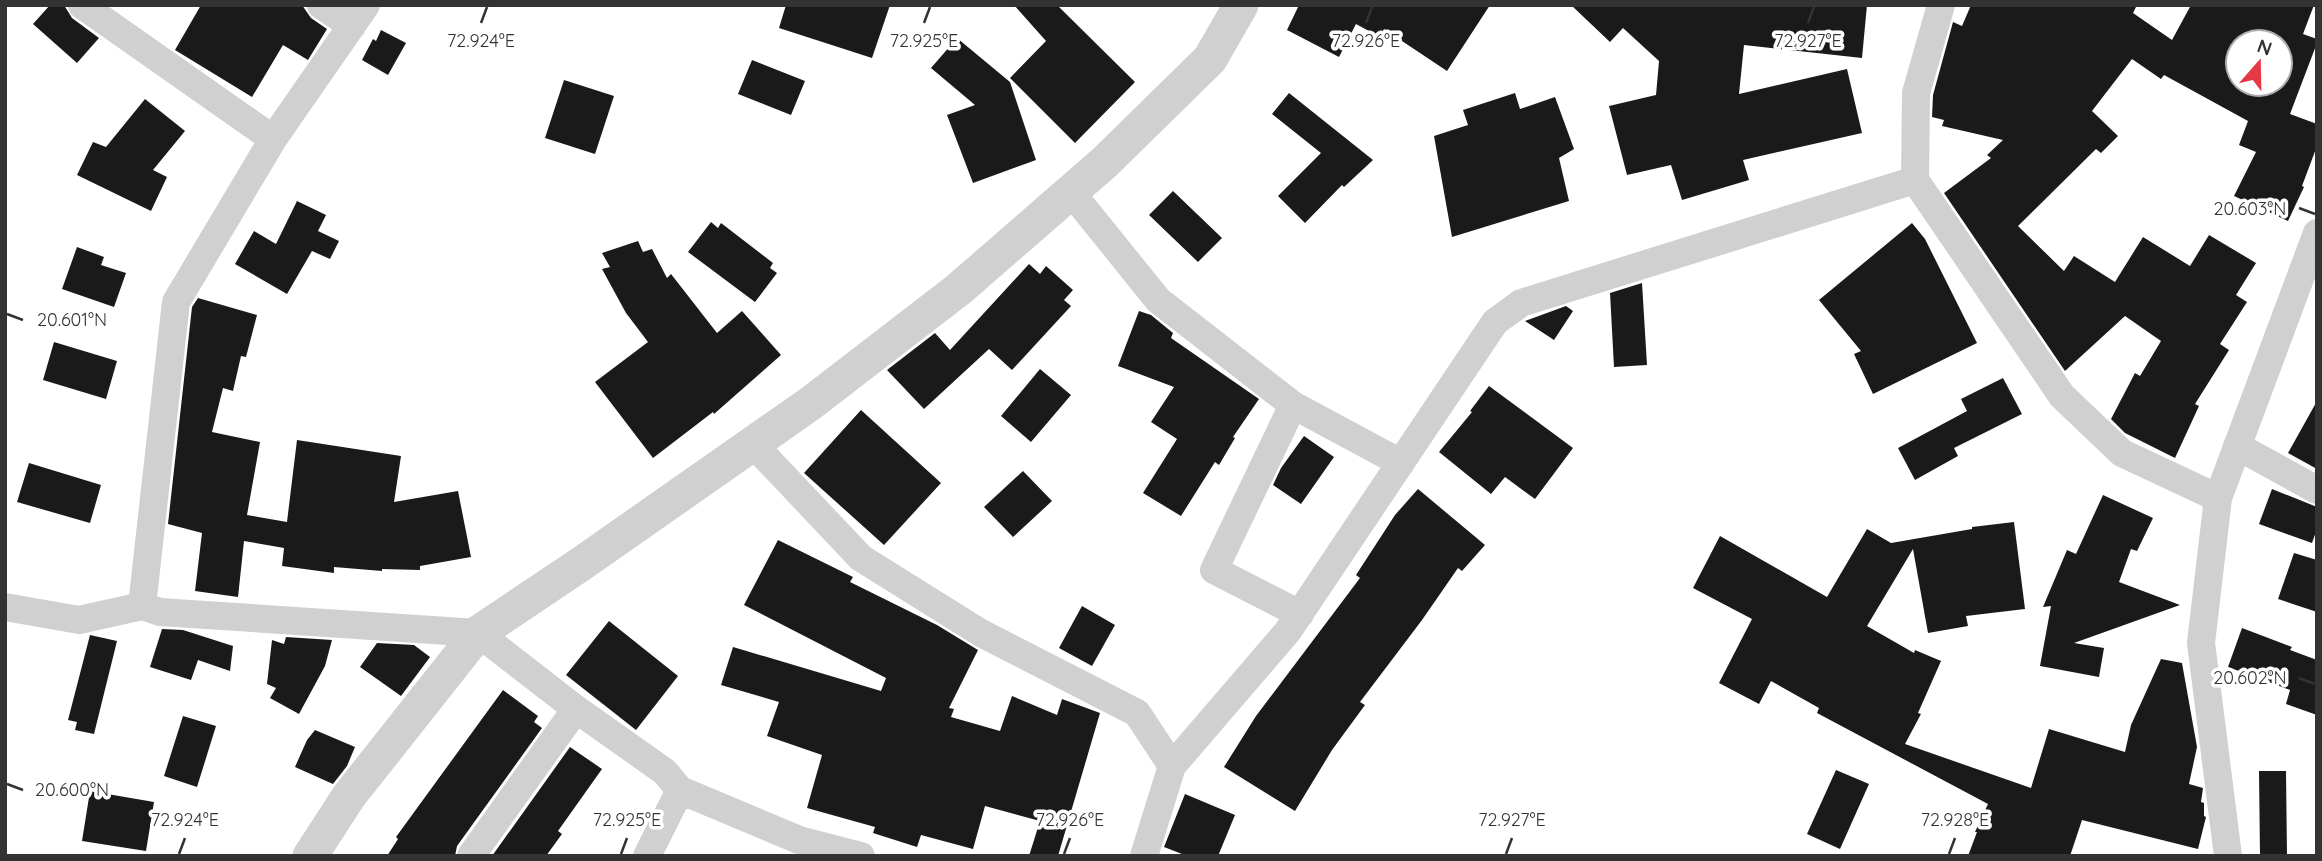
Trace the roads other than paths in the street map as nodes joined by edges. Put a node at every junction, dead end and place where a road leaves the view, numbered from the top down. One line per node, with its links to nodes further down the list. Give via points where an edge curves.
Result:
1 (82, 5): 6 (street)
2 (321, 5): 5 (street)
3 (1241, 5): 8 (street, via 1210,60)
4 (1941, 5): 7 (street, via 1916,93)
5 (359, 16): 6 (street)
6 (273, 139): 16 (street, via 176,302)
7 (1915, 180): 13 (street, via 1521,303 1495,322); 15 (street, via 2062,396 2122,453)
8 (1071, 192): 10 (street, via 1158,300); 11 (street, via 959,289)
9 (2317, 233): 12 (street)
10 (1293, 405): 13 (street); 18 (street, via 1214,570)
11 (753, 444): 19 (street); 21 (street, via 861,558 981,632 1137,713)
12 (2237, 446): 14 (street); 15 (street)
13 (1401, 463): 18 (street)
14 (2317, 490)
15 (2218, 498): 28 (street, via 2201,643)
16 (142, 606): 17 (street, via 79,620); 19 (street, via 160,612)
17 (5, 607)
18 (1300, 614): 21 (street)
19 (478, 633): 20 (street); 23 (street, via 349,796)
20 (576, 709): 22 (street, via 665,772); 24 (street)
21 (1172, 766): 27 (street)
22 (680, 790): 25 (street); 26 (street, via 799,840)
23 (310, 856)
24 (471, 856)
25 (647, 856)
26 (861, 856)
27 (1144, 856)
28 (2228, 856)

